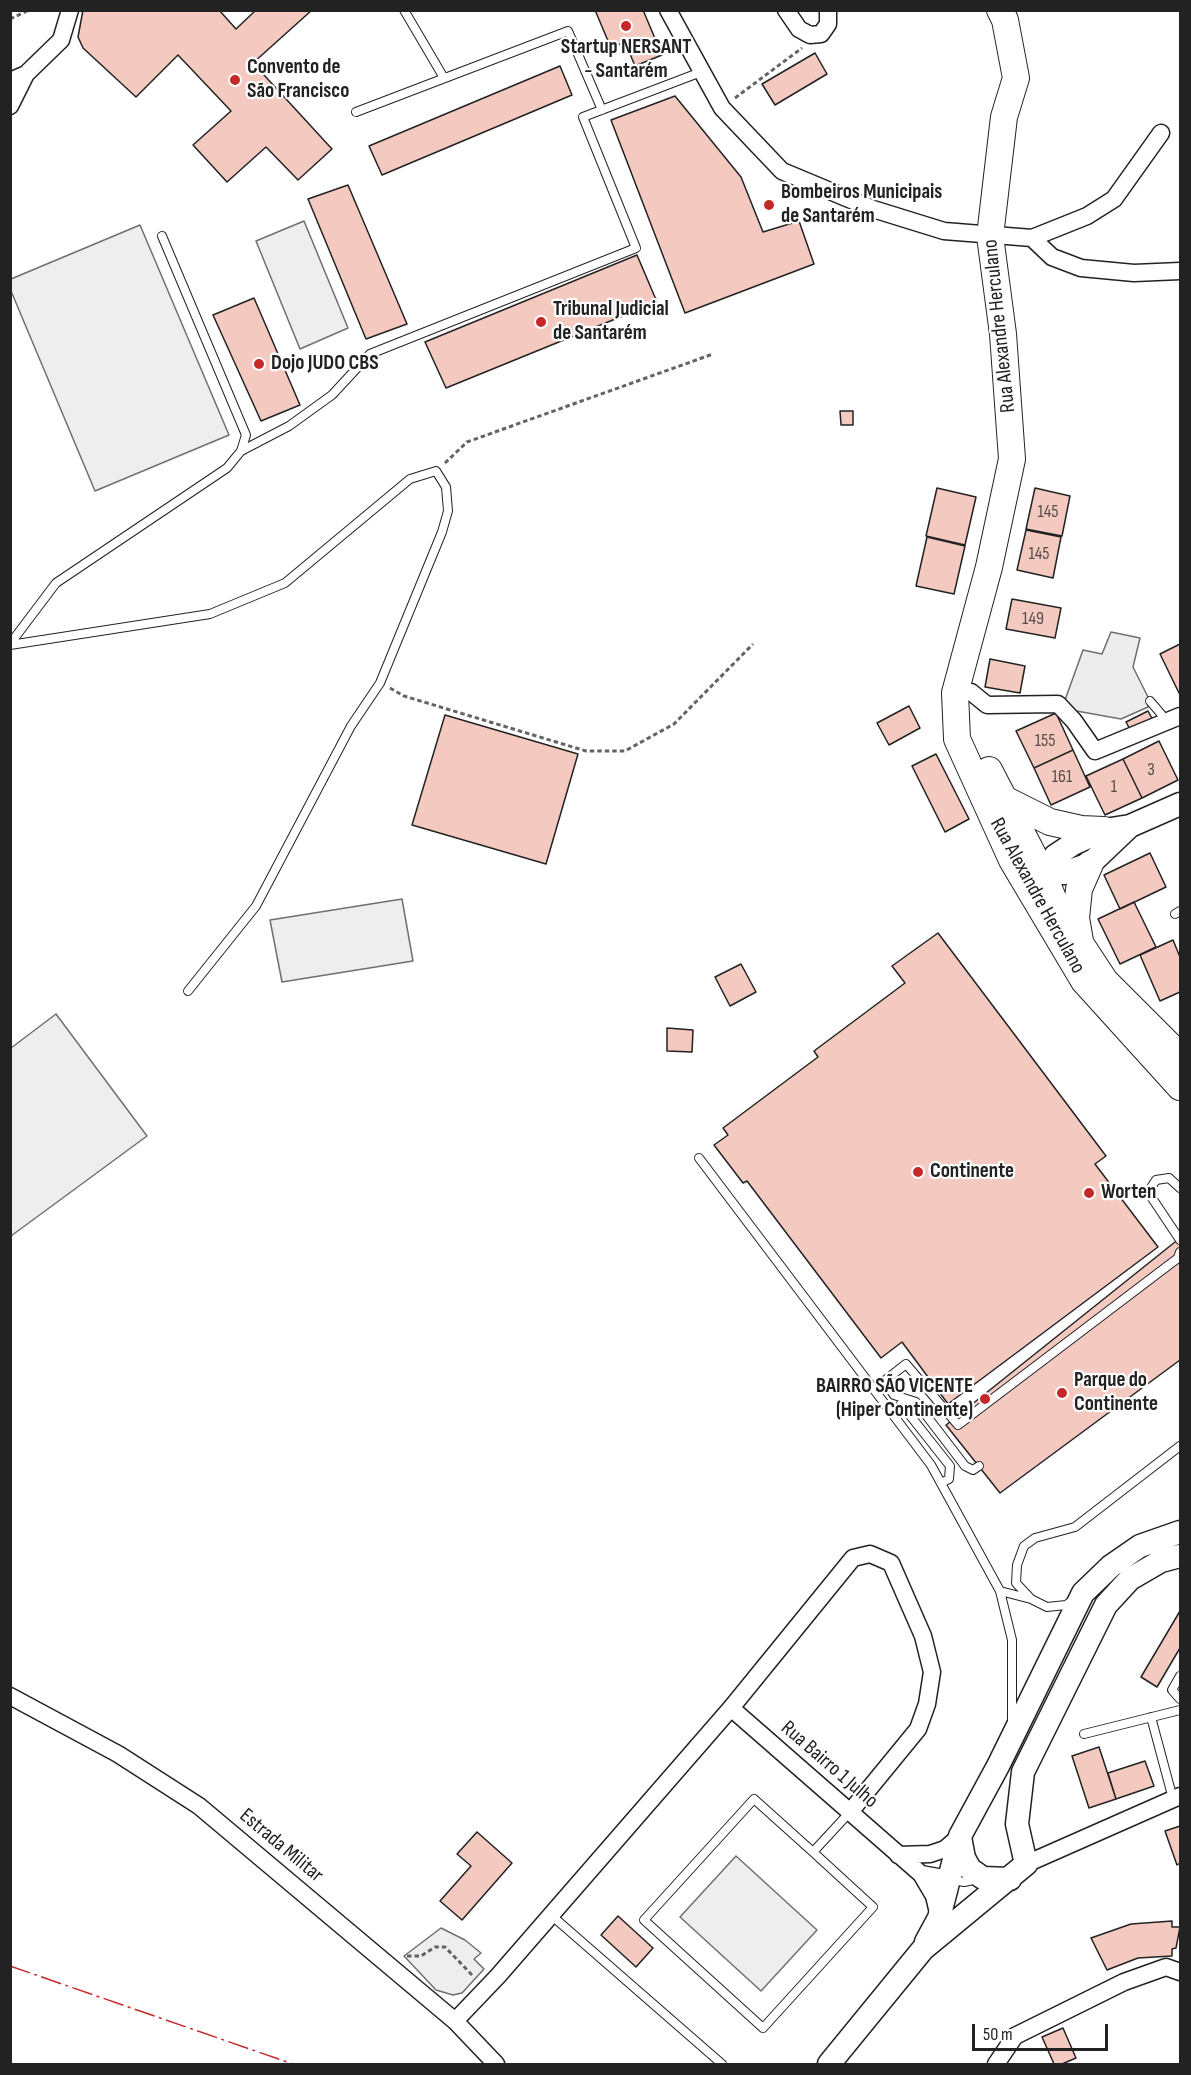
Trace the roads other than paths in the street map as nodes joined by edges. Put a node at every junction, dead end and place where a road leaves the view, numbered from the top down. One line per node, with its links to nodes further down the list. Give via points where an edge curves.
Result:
1 (70, 10): 8 (street, via 61,40)
2 (404, 10): 9 (lane)
3 (668, 10): 7 (street)
4 (786, 10): 5 (street, via 799,29 810,35 821,34 828,24)
5 (828, 10)
6 (1000, 10): 15 (main road, Rua Alexandre Herculano, via 1016,78 1004,117)
7 (701, 72): 11 (lane); 15 (street, via 722,108 782,171 873,209 944,231)
8 (18, 78): 10 (street)
9 (444, 78): 11 (lane, via 568,31); 12 (lane)
10 (10, 106)
11 (602, 110): 18 (lane, via 583,117 636,248 370,354 332,395 289,426)
12 (356, 112)
13 (1161, 133): 16 (street, via 1114,199 1087,216)
14 (162, 236): 18 (lane, via 246,435)
15 (990, 236): 16 (street); 19 (main road, Rua Alexandre Herculano, via 1003,334 1012,459 989,567)
16 (1032, 238): 17 (street, via 1052,257 1080,268 1134,273)
17 (1180, 271)
18 (241, 451): 20 (lane, via 227,468 56,583)
19 (967, 641): 21 (main road, Rua Alexandre Herculano); 29 (main road, Rua Alexandre Herculano, via 955,693 957,739 1012,860)
20 (10, 644): 31 (lane, via 210,614 285,583 410,479 436,471 446,487 448,510 380,683 351,726 256,906)
21 (971, 692): 23 (street, via 987,705 1058,704 1095,751); 24 (main road, Rua Alexandre Herculano, via 974,738)
22 (1150, 701): 23 (lane)
23 (1174, 718)
24 (1004, 799): 27 (main road, via 1050,822 1081,830); 29 (main road, Rua Alexandre Herculano)
25 (1180, 805): 26 (street)
26 (1130, 826): 27 (street); 28 (street)
27 (1104, 830): 29 (street, via 1055,856)
28 (1090, 864): 29 (street); 30 (main road, via 1079,889 1076,918)
29 (1034, 878): 30 (main road, Rua Alexandre Herculano); 33 (main road, Rua Alexandre Herculano, via 1084,981)
30 (1081, 944): 32 (main road, Rua Alexandre Herculano, via 1106,981)
31 (188, 991)
32 (1180, 1056)
33 (1180, 1087)
34 (699, 1158): 39 (lane)
35 (1180, 1188): 36 (lane, via 1169,1178 1156,1180 1148,1192)
36 (1180, 1240)
37 (1180, 1252): 38 (lane, via 1178,1258 958,1425 906,1364)
38 (884, 1381): 39 (lane); 42 (lane, via 894,1395 916,1402 965,1466 973,1470)
39 (874, 1389): 43 (lane)
40 (901, 1404): 43 (lane, via 950,1466 949,1479)
41 (1180, 1446): 48 (lane, via 1075,1527 1035,1538 1024,1546 1016,1583)
42 (979, 1466)
43 (941, 1484): 46 (lane)
44 (1180, 1532): 47 (street, via 1140,1546 1111,1566)
45 (1180, 1556): 62 (street, via 1161,1561 1130,1579 1106,1605 1023,1772 1017,1824)
46 (1000, 1591): 48 (lane); 56 (lane, via 1012,1640)
47 (1083, 1593): 48 (lane, via 1066,1605 1047,1606); 56 (street)
48 (1031, 1599)
49 (1180, 1676): 51 (lane, via 1172,1690)
50 (10, 1696): 70 (street, Estrada Militar, via 118,1754 199,1806)
51 (1180, 1699)
52 (731, 1708): 58 (street, Rua Bairro 1 Julho); 58 (street, via 853,1558 870,1554 891,1563 923,1635 932,1672 927,1704 918,1729); 66 (street)
53 (1180, 1710): 54 (lane)
54 (1152, 1717): 55 (lane); 57 (lane)
55 (1084, 1734)
56 (1011, 1741): 59 (street)
57 (1177, 1798): 62 (street)
58 (850, 1812): 60 (lane); 61 (street, Rua Bairro 1 Julho)
59 (960, 1836): 61 (street, via 945,1849 930,1854); 64 (street, via 970,1869); 65 (street)
60 (813, 1852): 60 (lane, via 753,1799 644,1920 763,2028 873,1907)
61 (898, 1855): 63 (street, Rua Bairro 1 Julho)
62 (1018, 1871): 64 (street); 68 (street)
63 (921, 1874): 65 (street); 67 (street, via 934,1896)
64 (983, 1878): 65 (lane, via 964,1882)
65 (949, 1879): 67 (street)
66 (551, 1916): 70 (street); 72 (lane)
67 (939, 1918): 68 (street)
68 (923, 1949): 73 (street)
69 (1180, 1972): 74 (street, via 1166,1967 1124,1982 1015,2036)
70 (455, 2021): 71 (street, Estrada Militar)
71 (496, 2064)
72 (722, 2064)
73 (828, 2064)
74 (996, 2064)

